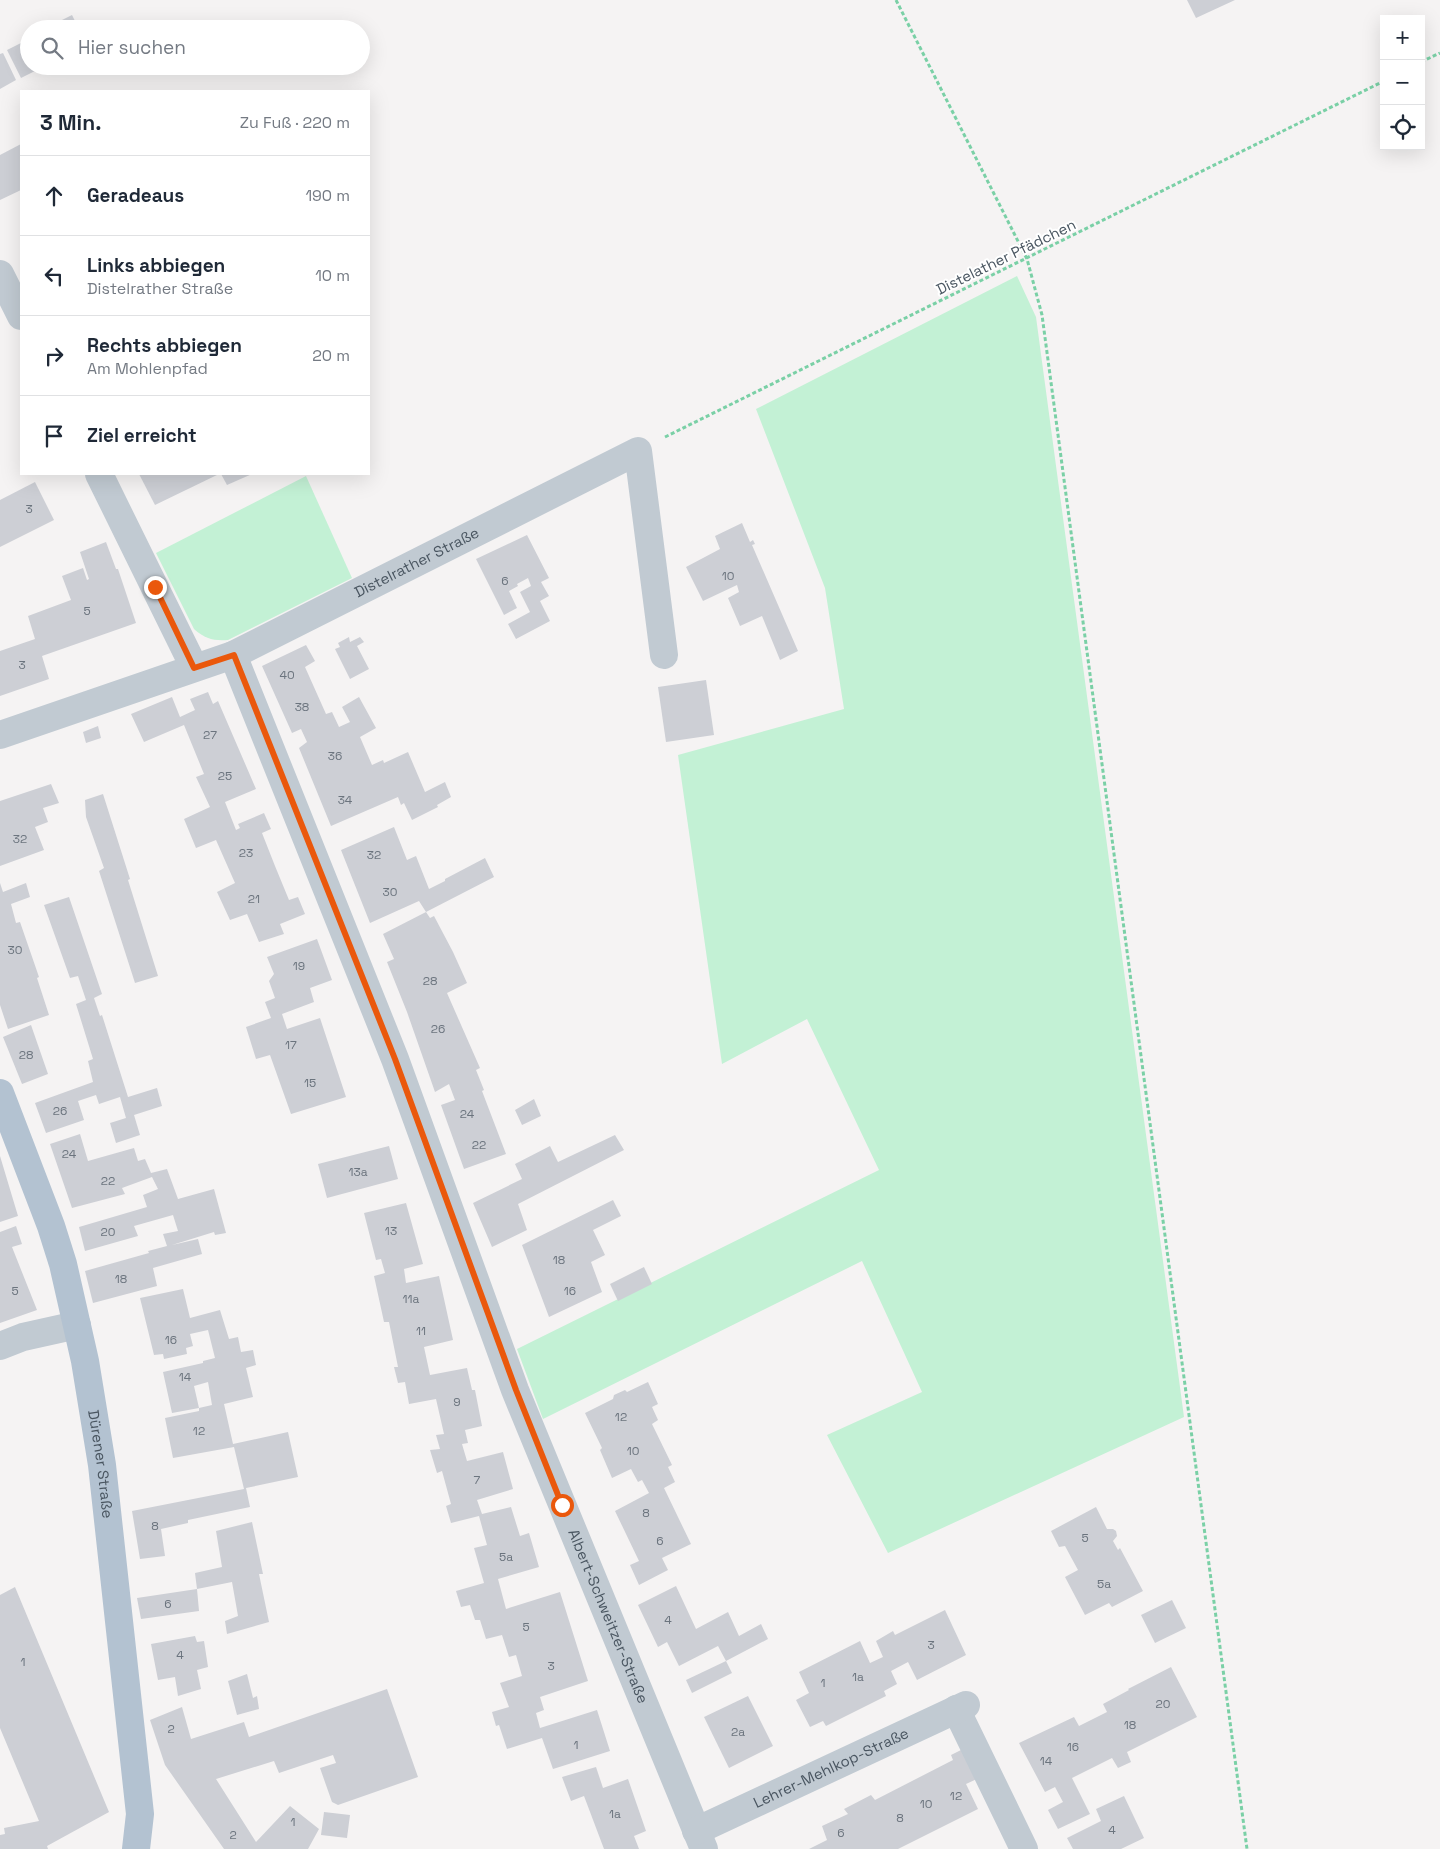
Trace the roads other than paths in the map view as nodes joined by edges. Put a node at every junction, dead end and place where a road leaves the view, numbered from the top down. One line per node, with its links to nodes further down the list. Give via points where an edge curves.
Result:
1 (0, 274): 2 (street)
2 (20, 314)
3 (99, 475): 6 (street)
4 (234, 655): 5 (street, Distelrather Straße, via 638,451); 6 (street, Distelrather Straße); 11 (street, Albert-Schweitzer-Straße, via 395,1059 516,1390)
5 (664, 655)
6 (194, 668): 7 (street, Distelrather Straße)
7 (0, 735)
8 (0, 1093): 9 (main road, Dürener Straße, via 51,1226)
9 (77, 1325): 10 (street, via 23,1337); 12 (main road, Dürener Straße, via 102,1465 140,1814)
10 (0, 1346)
11 (700, 1840): 13 (street, Lehrer-Mehlkop-Straße, via 961,1707)
12 (136, 1849)
13 (1024, 1849)

